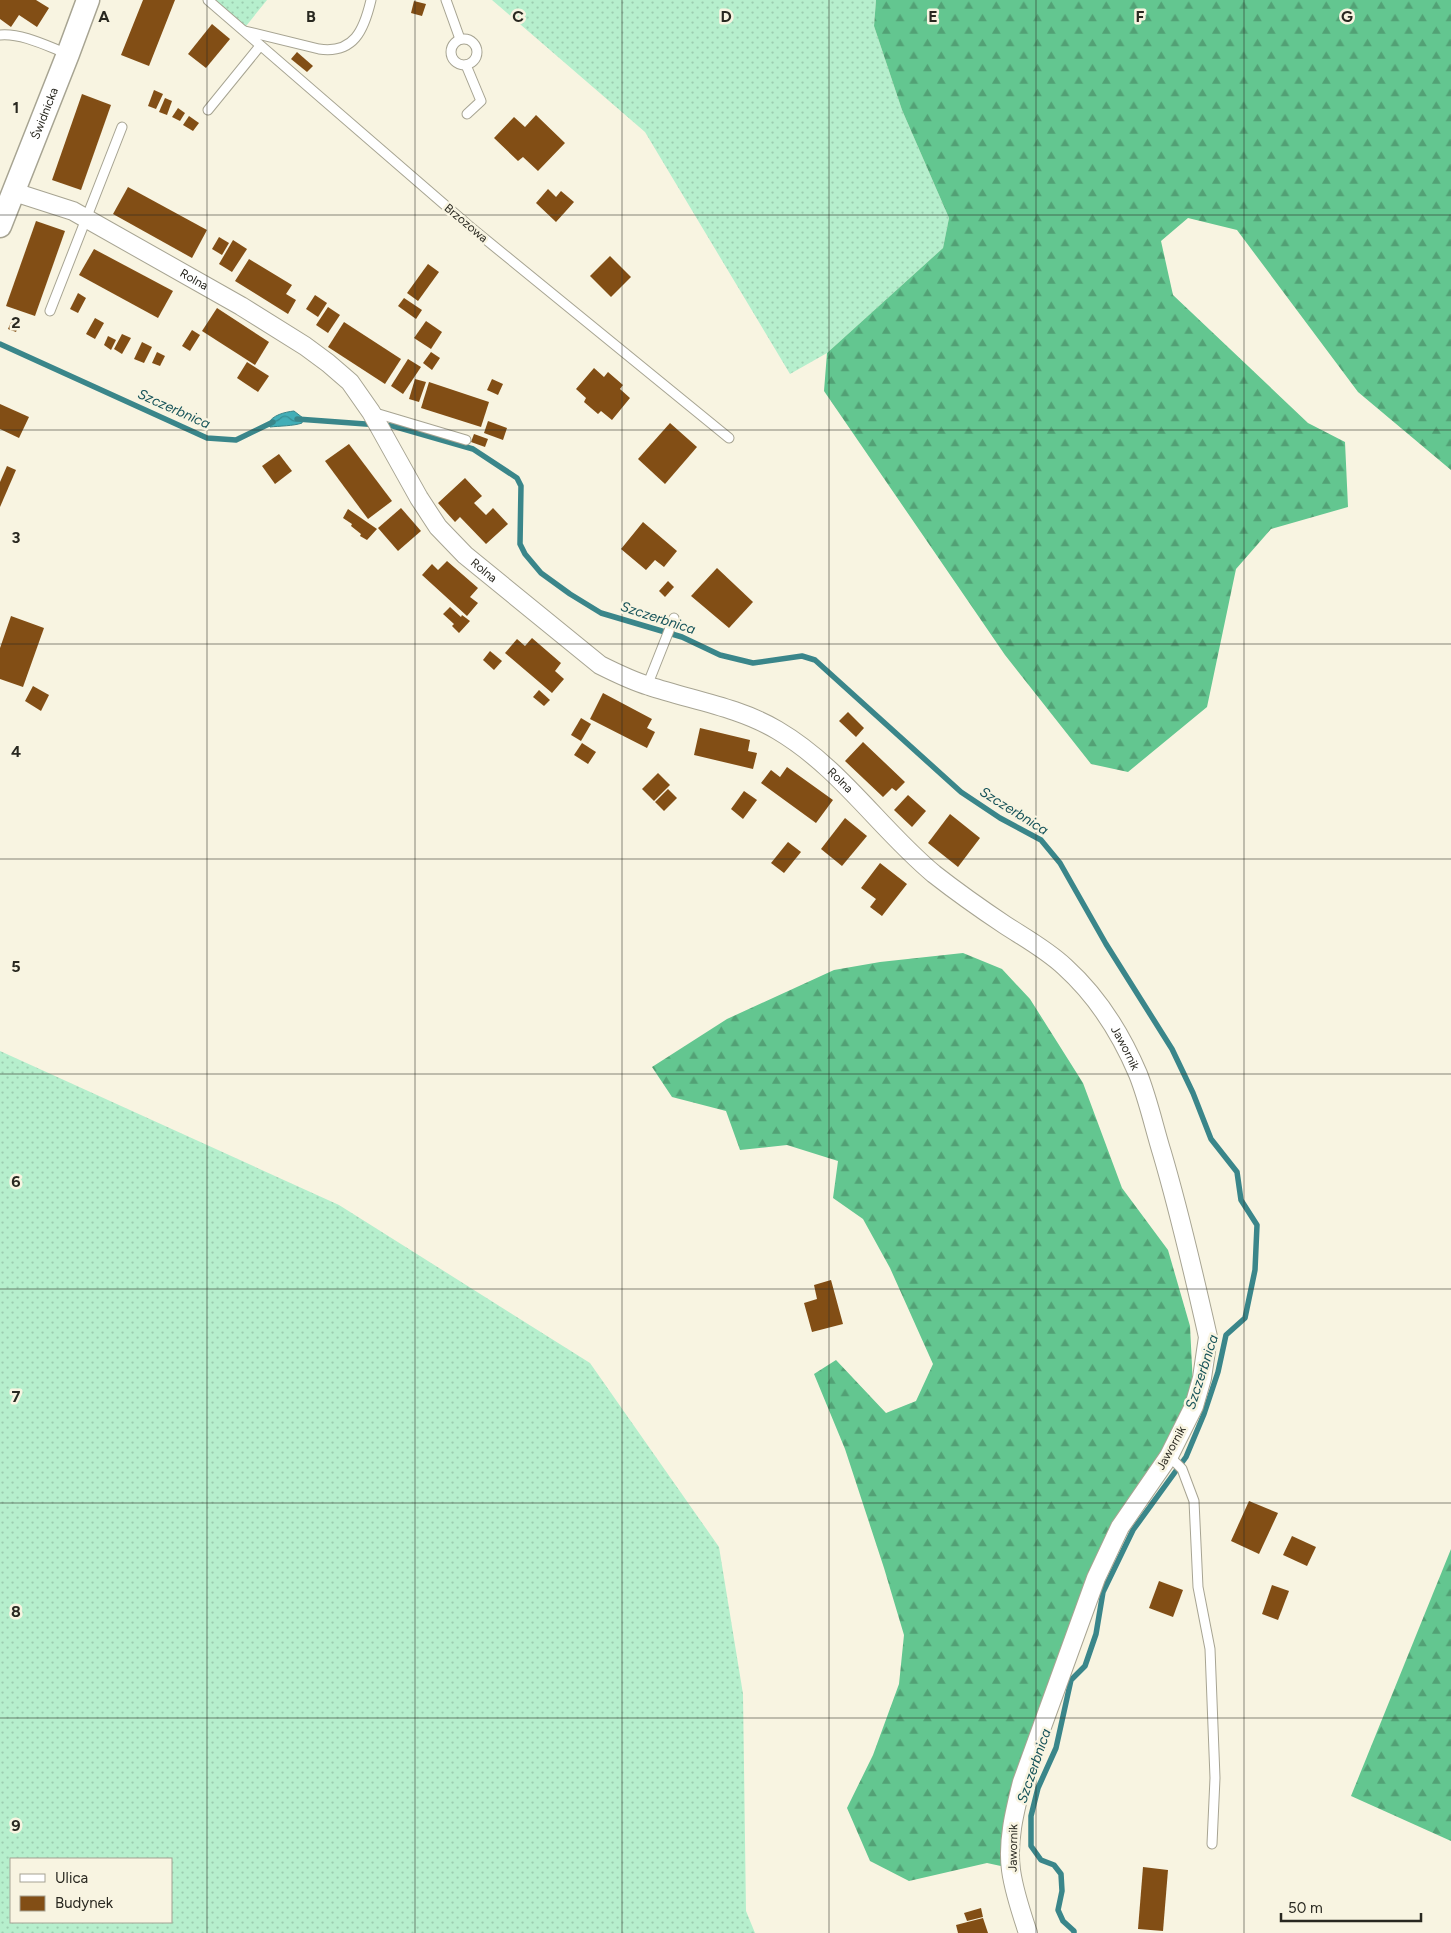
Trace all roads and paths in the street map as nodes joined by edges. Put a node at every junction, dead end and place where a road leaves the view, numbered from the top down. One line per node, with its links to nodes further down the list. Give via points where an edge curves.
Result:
1 (88, 0): 9 (street, Świdnicka)
2 (208, 0): 5 (lane, Brzozowa)
3 (371, 0): 5 (lane, via 367,19 356,37 339,49 319,49)
4 (446, 0): 7 (lane)
5 (242, 30): 8 (lane, Brzozowa)
6 (0, 35): 9 (lane, via 43,44)
7 (460, 39): 10 (lane, via 453,44 451,53 454,61); 10 (lane, via 469,39 477,49 476,57)
8 (260, 46): 11 (lane); 19 (lane, Brzozowa, via 468,226)
9 (68, 54): 14 (street, Świdnicka)
10 (466, 65): 12 (lane, via 481,100)
11 (208, 110)
12 (468, 114)
13 (122, 127): 15 (lane)
14 (14, 192): 15 (street, Rolna, via 73,211); 16 (street, Świdnicka)
15 (86, 219): 17 (lane); 18 (street, Rolna, via 305,346 350,382)
16 (0, 226)
17 (50, 311)
18 (371, 412): 20 (lane); 22 (street, Rolna, via 438,527 465,555 600,665)
19 (729, 438)
20 (466, 440)
21 (674, 618): 22 (lane)
22 (647, 686): 23 (street, Rolna, via 755,719 802,746 850,788 934,873)
23 (990, 915): 24 (street, Jawornik, via 1063,965 1088,991 1111,1023 1138,1076 1176,1200 1208,1337 1194,1406)
24 (1169, 1456): 25 (lane, via 1182,1469 1194,1500 1198,1587 1210,1649 1215,1778); 26 (street, Jawornik, via 1120,1527 1096,1578 1022,1782 1011,1836 1010,1868)
25 (1212, 1844)
26 (1028, 1933)

